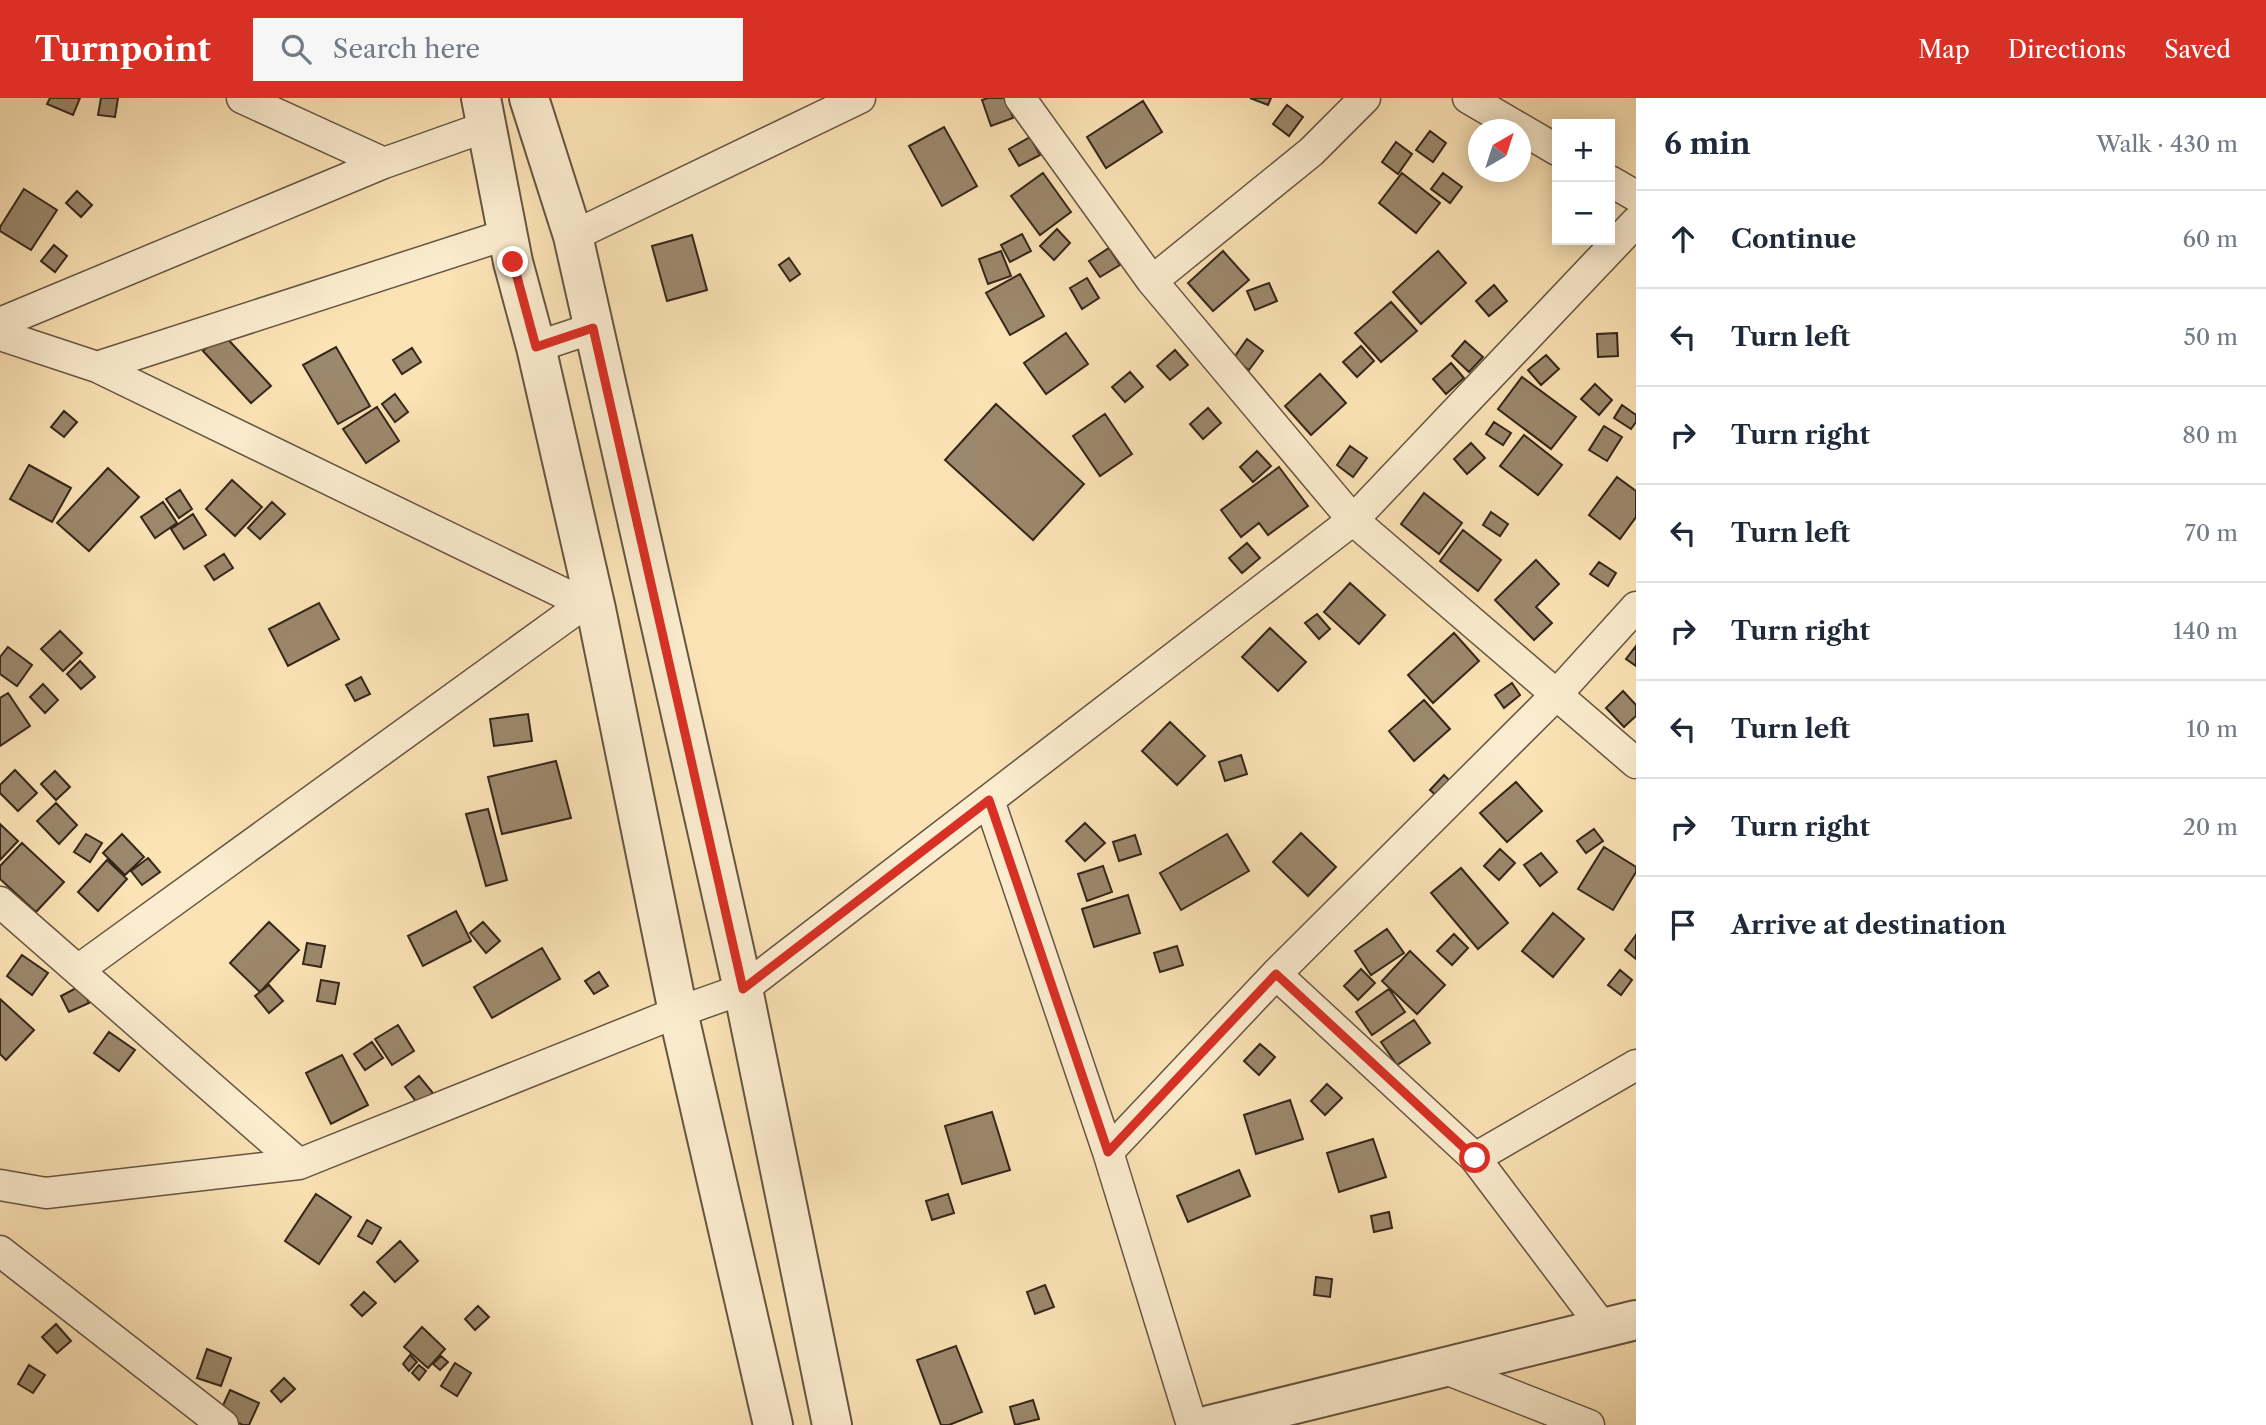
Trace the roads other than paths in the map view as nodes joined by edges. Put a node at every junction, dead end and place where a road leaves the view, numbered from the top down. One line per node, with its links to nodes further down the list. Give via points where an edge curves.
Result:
1 (242, 98): 9 (street)
2 (529, 98): 14 (street)
3 (860, 98): 14 (street)
4 (1020, 98): 15 (street)
5 (1365, 98): 15 (street, via 1311,152)
6 (1468, 98): 8 (street)
7 (485, 112): 9 (street); 13 (street)
8 (1552, 147)
9 (384, 163): 16 (street)
10 (1613, 182): 11 (street)
11 (1636, 196)
12 (1636, 222): 21 (street)
13 (508, 234): 19 (street); 20 (street)
14 (573, 236): 17 (street)
15 (1152, 281): 21 (street)
16 (0, 323)
17 (593, 328): 19 (street); 30 (street)
18 (0, 335): 20 (street)
19 (536, 347): 22 (street)
20 (97, 367): 22 (street)
21 (1353, 520): 24 (street); 26 (street)
22 (590, 606): 28 (street); 31 (street)
23 (1636, 607): 24 (street)
24 (1557, 694): 25 (street); 29 (street)
25 (1636, 763)
26 (989, 800): 30 (street); 33 (street)
27 (0, 902): 28 (street)
28 (78, 970): 35 (street)
29 (1276, 974): 33 (street); 34 (street)
30 (743, 989): 31 (street); 42 (street)
31 (678, 1012): 35 (street); 41 (street)
32 (1636, 1065): 34 (street)
33 (1108, 1152): 43 (street)
34 (1475, 1158): 38 (street)
35 (299, 1164): 36 (street, via 46,1193)
36 (0, 1185)
37 (0, 1251): 40 (street)
38 (1620, 1325): 39 (street)
39 (1443, 1368): 44 (street); 45 (street)
40 (223, 1425)
41 (773, 1425)
42 (832, 1425)
43 (1192, 1425)
44 (1210, 1425)
45 (1589, 1425)

